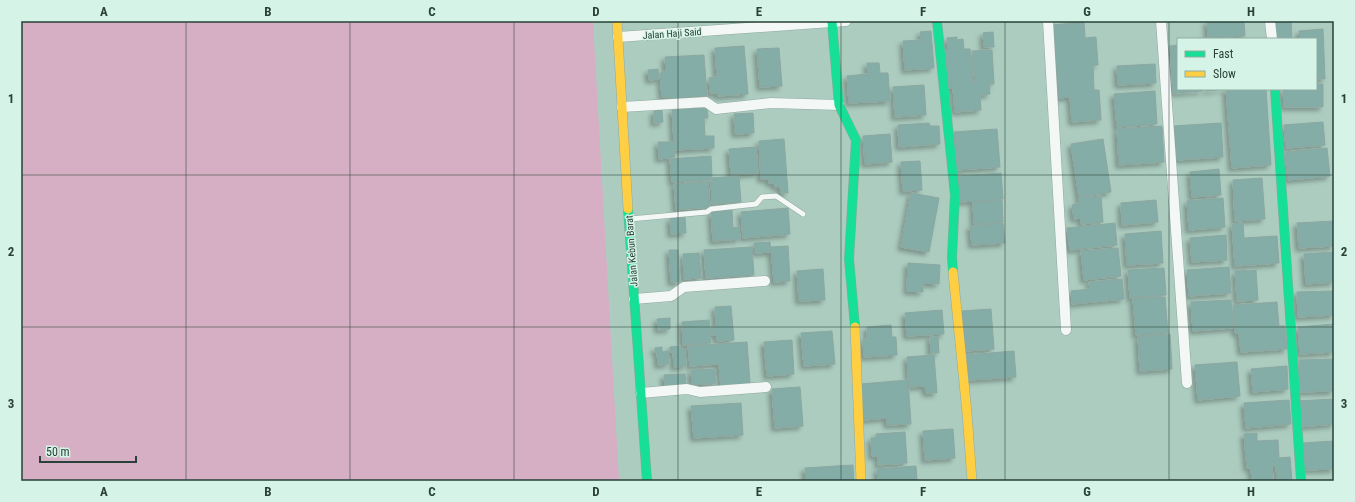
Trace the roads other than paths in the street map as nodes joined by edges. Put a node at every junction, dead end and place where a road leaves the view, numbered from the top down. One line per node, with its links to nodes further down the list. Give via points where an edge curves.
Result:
1 (617, 21): 8 (street, Jalan Kebun Barat)
2 (846, 21): 7 (street, Jalan Haji Said)
3 (936, 21): 23 (street, via 955,195 952,257)
4 (1048, 21): 17 (street)
5 (1161, 21): 18 (street)
6 (1270, 21): 9 (street)
7 (832, 22): 8 (street, Jalan Haji Said); 11 (street)
8 (618, 37): 12 (street, Jalan Kebun Barat)
9 (1272, 38)
10 (1275, 90): 24 (street)
11 (839, 105): 12 (street, via 771,103 716,109 706,102); 22 (street, via 856,140 849,259 855,324)
12 (622, 107): 14 (street, Jalan Kebun Barat)
13 (803, 214): 14 (lane, via 776,196 762,197 756,204 711,209 707,212)
14 (629, 219): 16 (street, Jalan Kebun Barat)
15 (765, 280): 16 (street, via 684,287 671,296)
16 (634, 299): 20 (street, Jalan Kebun Barat)
17 (1066, 330)
18 (1187, 383)
19 (766, 387): 20 (street)
20 (641, 393): 21 (street, Jalan Kebun Barat)
21 (647, 481)
22 (861, 481)
23 (972, 481)
24 (1301, 481)

